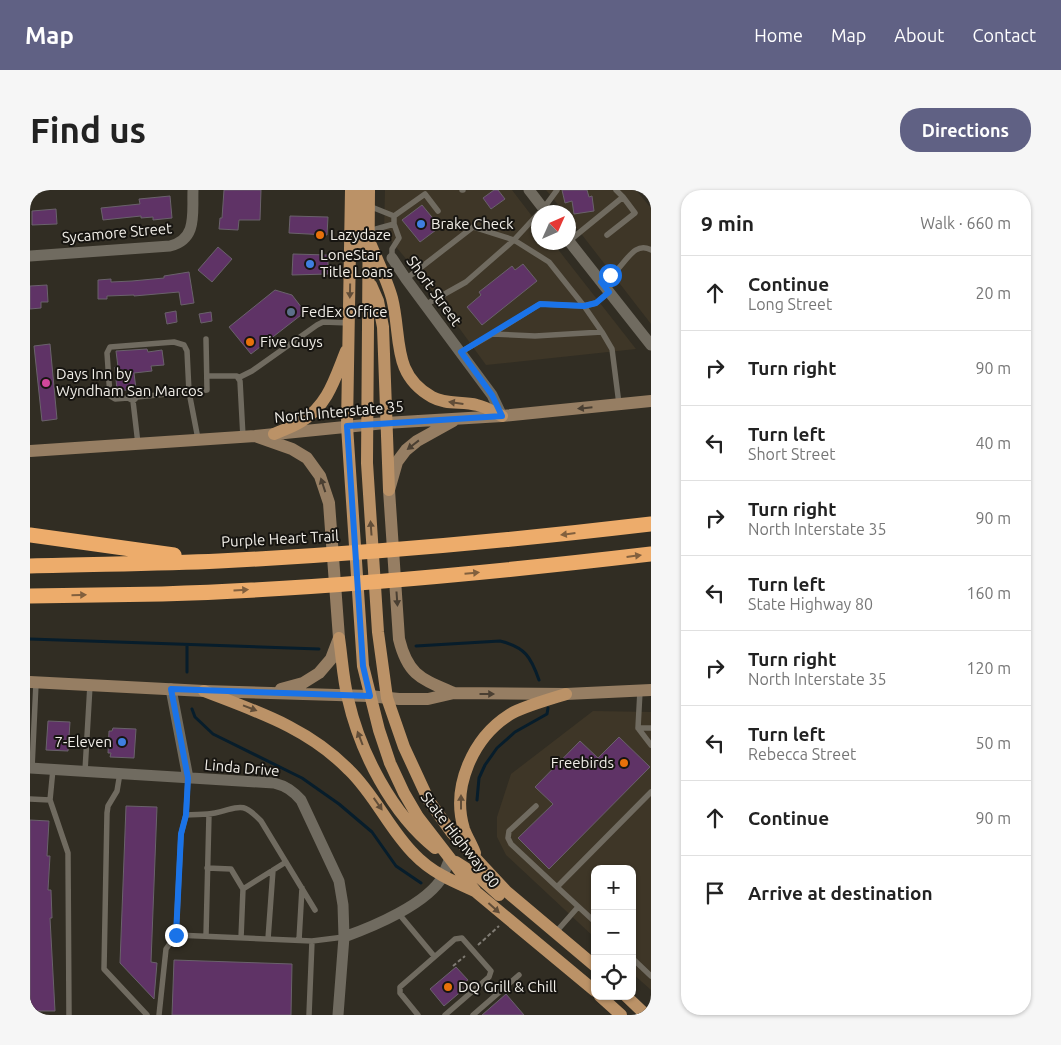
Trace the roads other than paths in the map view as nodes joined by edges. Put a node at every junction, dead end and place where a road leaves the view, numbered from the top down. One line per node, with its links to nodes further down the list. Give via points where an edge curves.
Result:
1 (193, 190): 22 (street, Sycamore Street, via 191,230 178,244)
2 (351, 190): 30 (main road, State Highway 80, one-way to 30)
3 (360, 190): 25 (main road, via 360,236)
4 (369, 190): 11 (main road)
5 (529, 190): 9 (street)
6 (557, 190): 10 (lane)
7 (616, 190): 8 (lane)
8 (623, 197): 16 (lane); 17 (lane, via 635,213)
9 (538, 205)
10 (547, 205)
11 (369, 206): 13 (lane); 18 (main road)
12 (438, 211): 13 (lane, via 425,194)
13 (394, 216): 15 (lane)
14 (531, 223): 19 (lane)
15 (394, 224): 18 (lane); 23 (lane, via 400,238 392,249)
16 (576, 235)
17 (607, 235)
18 (369, 236): 25 (main road); 43 (main road, one-way to 18, via 477,405 452,403 433,397 407,374 400,357 392,297)
19 (514, 240): 24 (lane, via 473,227); 28 (lane, via 466,282); 29 (lane, via 549,262)
20 (576, 250): 26 (street)
21 (651, 250): 26 (lane, via 645,247 632,252 616,271)
22 (30, 256)
23 (392, 258): 24 (street, Short Street)
24 (406, 279): 28 (street, Short Street)
25 (369, 280): 45 (main road, via 382,321); 46 (main road, State Highway 80)
26 (601, 282): 27 (street)
27 (609, 292): 29 (lane, via 596,303); 35 (street)
28 (425, 305): 36 (street, Short Street)
29 (584, 306): 31 (lane); 32 (lane, via 540,304)
30 (350, 323): 34 (main road, State Highway 80); 38 (lane, via 323,322 252,372)
31 (602, 332): 32 (lane, via 535,336); 42 (lane, via 612,349)
32 (492, 334): 36 (lane)
33 (206, 339): 37 (lane)
34 (349, 342): 47 (main road, State Highway 80); 48 (main road, via 332,389 323,402 300,423)
35 (651, 345)
36 (461, 352): 43 (street, Short Street, via 492,395)
37 (207, 376): 38 (lane); 39 (lane, via 207,390)
38 (238, 378): 49 (lane)
39 (189, 392): 41 (lane, via 137,397); 41 (lane, via 184,344 174,342 110,348 107,353 110,396); 50 (lane)
40 (651, 400): 42 (main road, North Interstate 35)
41 (133, 401): 51 (lane)
42 (619, 404): 43 (main road, North Interstate 35, one-way to 43)
43 (502, 416): 44 (main road, North Interstate 35)
44 (455, 419): 45 (main road, North Interstate 35); 53 (main road, one-way to 53, via 406,450 397,462)
45 (386, 423): 46 (main road, North Interstate 35); 53 (main road)
46 (367, 424): 47 (main road, North Interstate 35); 71 (main road, State Highway 80, one-way to 46, via 378,632)
47 (347, 426): 48 (main road, North Interstate 35); 70 (main road, State Highway 80, via 363,666)
48 (274, 434): 49 (main road, North Interstate 35)
49 (249, 436): 50 (main road, North Interstate 35); 60 (main road, one-way to 49, via 329,503 320,476 307,458 292,449)
50 (198, 440): 51 (main road, North Interstate 35)
51 (138, 444): 52 (main road, North Interstate 35)
52 (30, 450)
53 (389, 490): 67 (main road, one-way to 67, via 399,639 404,658 424,680)
54 (651, 524): 57 (highway, Purple Heart Trail, one-way to 57, via 438,546)
55 (30, 535): 57 (highway)
56 (651, 554): 59 (highway, one-way to 56, via 163,594 308,586 423,578)
57 (217, 561): 58 (highway, Purple Heart Trail)
58 (30, 566)
59 (30, 596)
60 (339, 638): 66 (main road, via 331,659 320,674 303,683); 69 (main road)
61 (33, 682): 62 (main road); 75 (lane)
62 (90, 685): 63 (main road); 77 (lane)
63 (171, 689): 65 (main road); 79 (street)
64 (646, 690): 68 (main road); 72 (lane)
65 (204, 691): 66 (main road); 91 (main road, one-way to 91, via 268,716 321,745 364,785 413,853)
66 (267, 692): 69 (main road)
67 (454, 693): 68 (main road, one-way to 68); 71 (main road, via 428,699)
68 (566, 694): 88 (main road, one-way to 68, via 464,828 460,807 466,769 477,746 494,726 510,714)
69 (347, 696): 70 (main road); 86 (main road, one-way to 69, via 419,834 390,796 364,748)
70 (370, 696): 71 (main road); 86 (main road, State Highway 80, via 378,730 404,793)
71 (387, 698): 88 (main road, State Highway 80, via 404,747 429,801)
72 (638, 728): 73 (lane); 74 (lane)
73 (651, 728)
74 (651, 745)
75 (31, 768): 76 (street, Linda Drive)
76 (53, 769): 77 (street, Linda Drive); 82 (lane)
77 (84, 771): 78 (street, Linda Drive)
78 (120, 773): 79 (street, Linda Drive); 118 (lane, via 117,791 107,813 104,969)
79 (188, 778): 85 (lane); 103 (street, Linda Drive, via 274,783 294,792 301,800 339,881 344,905)
80 (651, 792): 92 (lane)
81 (30, 799): 82 (lane)
82 (50, 800): 117 (lane, via 68,853)
83 (536, 806): 92 (lane, via 509,831 508,838)
84 (209, 814): 85 (lane); 87 (lane, via 236,806 244,807 261,821); 89 (lane)
85 (186, 815): 101 (lane, via 181,834)
86 (450, 858): 91 (street); 95 (main road, State Highway 80); 111 (main road, via 478,876 574,958)
87 (286, 862): 90 (lane); 93 (lane)
88 (480, 865): 100 (main road, State Highway 80)
89 (208, 868): 94 (lane, via 231,869); 102 (lane)
90 (273, 870): 94 (lane); 105 (lane)
91 (442, 877): 95 (main road); 98 (street, via 431,890)
92 (557, 887): 96 (lane)
93 (302, 888): 97 (lane); 106 (lane)
94 (243, 889): 104 (lane)
95 (476, 892): 114 (main road, State Highway 80, one-way to 114)
96 (578, 907): 99 (lane); 100 (lane)
97 (315, 910)
98 (399, 914): 103 (street); 108 (lane)
99 (591, 918)
100 (556, 932): 110 (main road, State Highway 80)
101 (176, 935): 102 (lane); 119 (lane, via 166,949)
102 (206, 936): 104 (lane)
103 (344, 937): 107 (lane); 121 (street, Linda Drive)
104 (240, 938): 105 (lane)
105 (268, 939): 106 (lane)
106 (299, 940): 107 (lane)
107 (312, 941): 120 (lane)
108 (434, 956): 122 (lane, via 400,987 400,993); 123 (lane, via 455,939 462,938 491,971 489,978)
109 (636, 962): 113 (lane)
110 (591, 963)
111 (591, 964)
112 (519, 975): 124 (lane)
113 (651, 976)
114 (591, 989)
115 (604, 1000): 125 (main road)
116 (630, 1000): 126 (main road)
117 (69, 1015)
118 (147, 1015)
119 (159, 1015)
120 (309, 1015)
121 (338, 1015)
122 (418, 1015)
123 (446, 1015)
124 (473, 1015)
125 (621, 1015)
126 (646, 1015)

